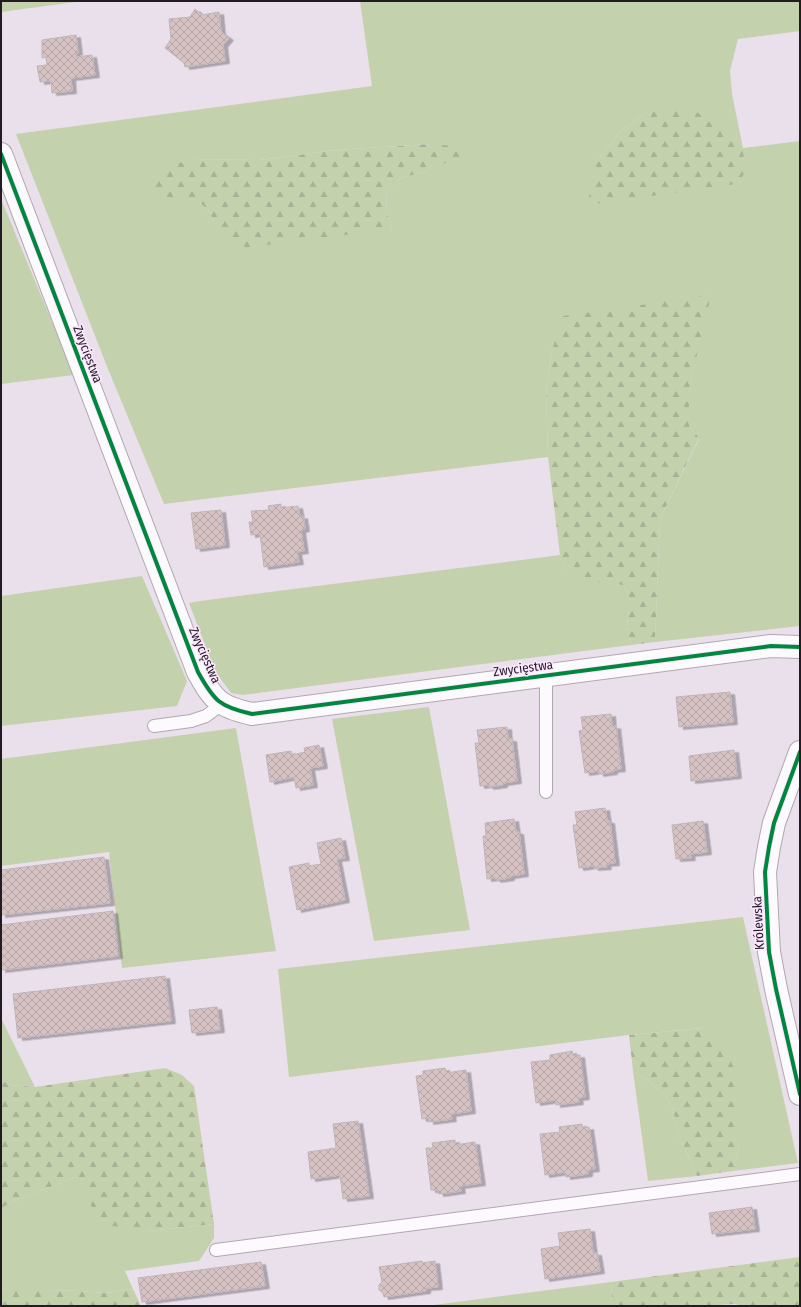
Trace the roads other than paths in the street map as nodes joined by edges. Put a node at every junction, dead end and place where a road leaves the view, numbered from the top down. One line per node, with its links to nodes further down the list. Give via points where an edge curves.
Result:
1 (1, 154): 4 (street, Zwycięstwa, via 198,672 208,691)
2 (800, 647): 3 (street, Zwycięstwa, via 771,646)
3 (546, 675): 4 (street, Zwycięstwa, via 252,714 233,710); 7 (lane)
4 (222, 704): 5 (lane, via 196,720)
5 (154, 726)
6 (800, 752): 8 (street, Królewska, via 774,823 765,872 769,952)
7 (546, 792)
8 (800, 1094)
9 (800, 1174): 10 (lane)
10 (216, 1250)

